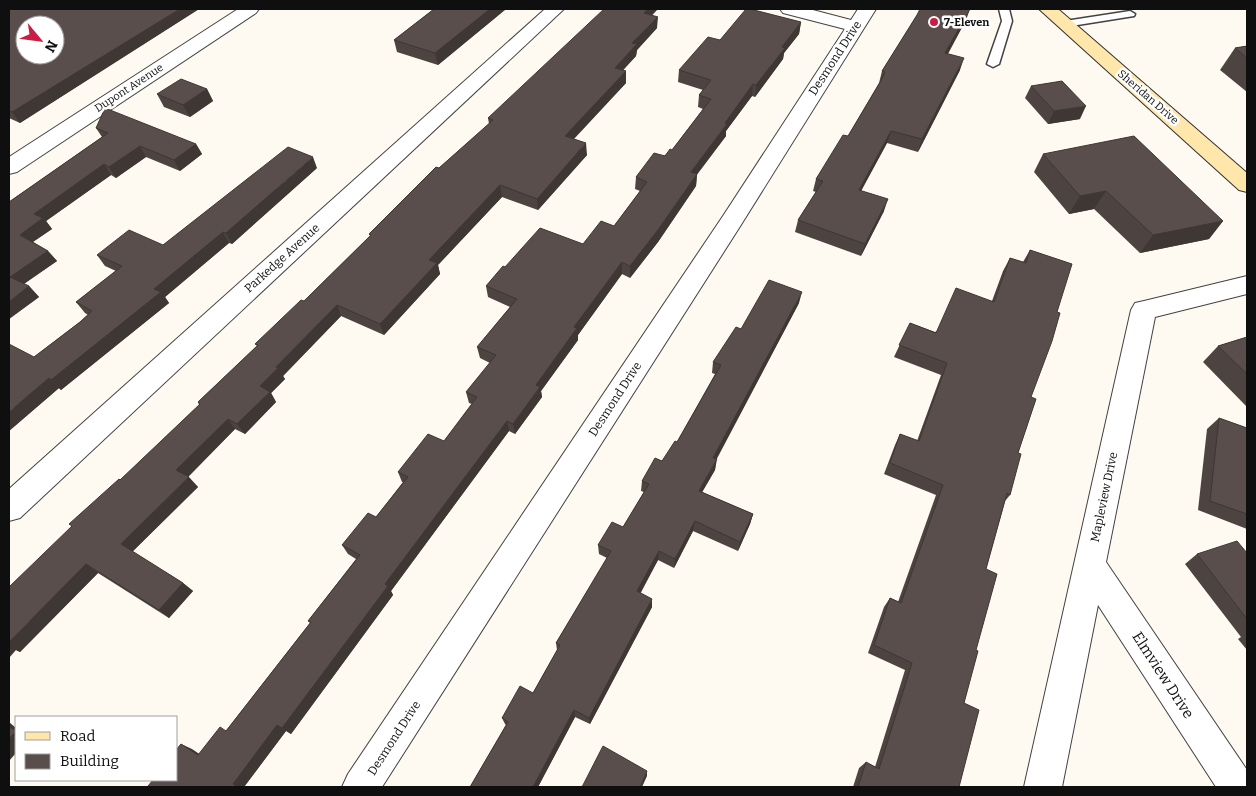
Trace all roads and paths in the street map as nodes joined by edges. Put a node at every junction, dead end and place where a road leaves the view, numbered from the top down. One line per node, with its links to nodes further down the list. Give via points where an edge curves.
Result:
1 (250, 9): 10 (street, Dupont Avenue)
2 (555, 9): 13 (street, Parkedge Avenue)
3 (788, 9): 7 (street)
4 (1004, 9): 9 (lane, via 1007,21)
5 (1048, 9): 8 (main road, Sheridan Drive)
6 (1130, 14): 8 (lane)
7 (861, 17): 15 (street, Desmond Drive)
8 (1065, 24): 11 (main road, Sheridan Drive)
9 (993, 64)
10 (9, 167)
11 (1244, 178)
12 (1247, 285): 14 (street, Mapleview Drive, via 1144,310)
13 (9, 508)
14 (1089, 563): 16 (street, Mapleview Drive); 17 (street, Elmview Drive)
15 (361, 787)
16 (1043, 787)
17 (1237, 787)

